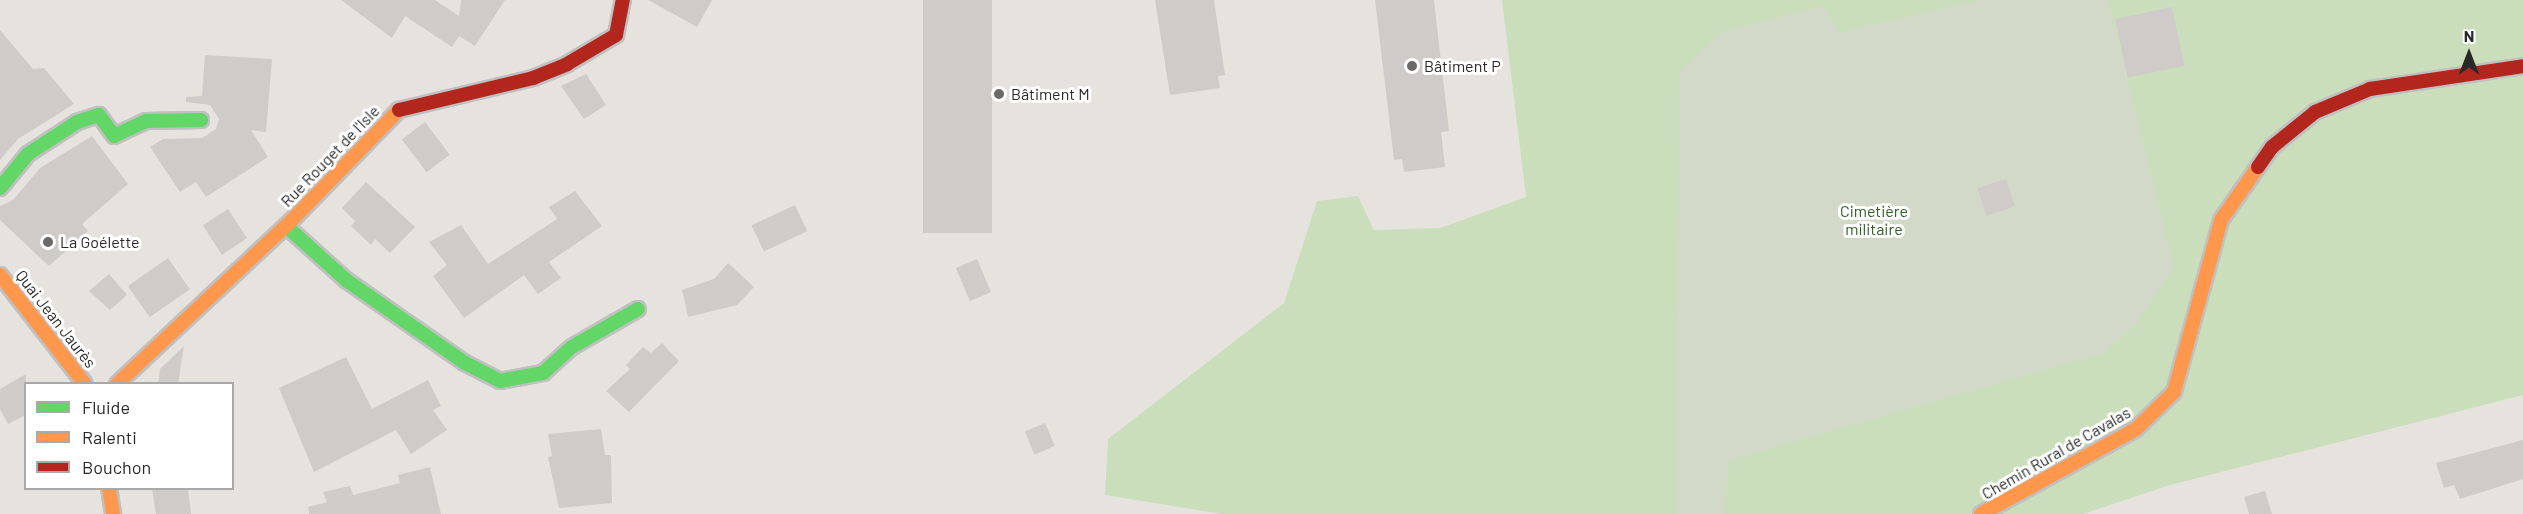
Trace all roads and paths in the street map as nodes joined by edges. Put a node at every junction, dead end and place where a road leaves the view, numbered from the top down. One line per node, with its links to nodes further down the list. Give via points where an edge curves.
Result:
1 (623, 0): 5 (street, Rue Rouget de l'Isle, via 616,35 567,64 533,78 397,110)
2 (2523, 66): 12 (street, Chemin Rural de Cavalas, via 2370,89 2315,112 2272,147 2221,220 2174,392 2136,429)
3 (201, 120): 4 (street, via 146,121 114,136 99,115 77,122 28,154)
4 (0, 188)
5 (286, 226): 7 (street, via 346,280 465,363 500,381 543,373 572,347); 9 (street, Rue Rouget de l'Isle)
6 (0, 274): 8 (street, Quai Jean Jaurès)
7 (638, 309)
8 (83, 382)
9 (119, 382)
10 (109, 490): 11 (street)
11 (113, 514)
12 (1981, 514)

